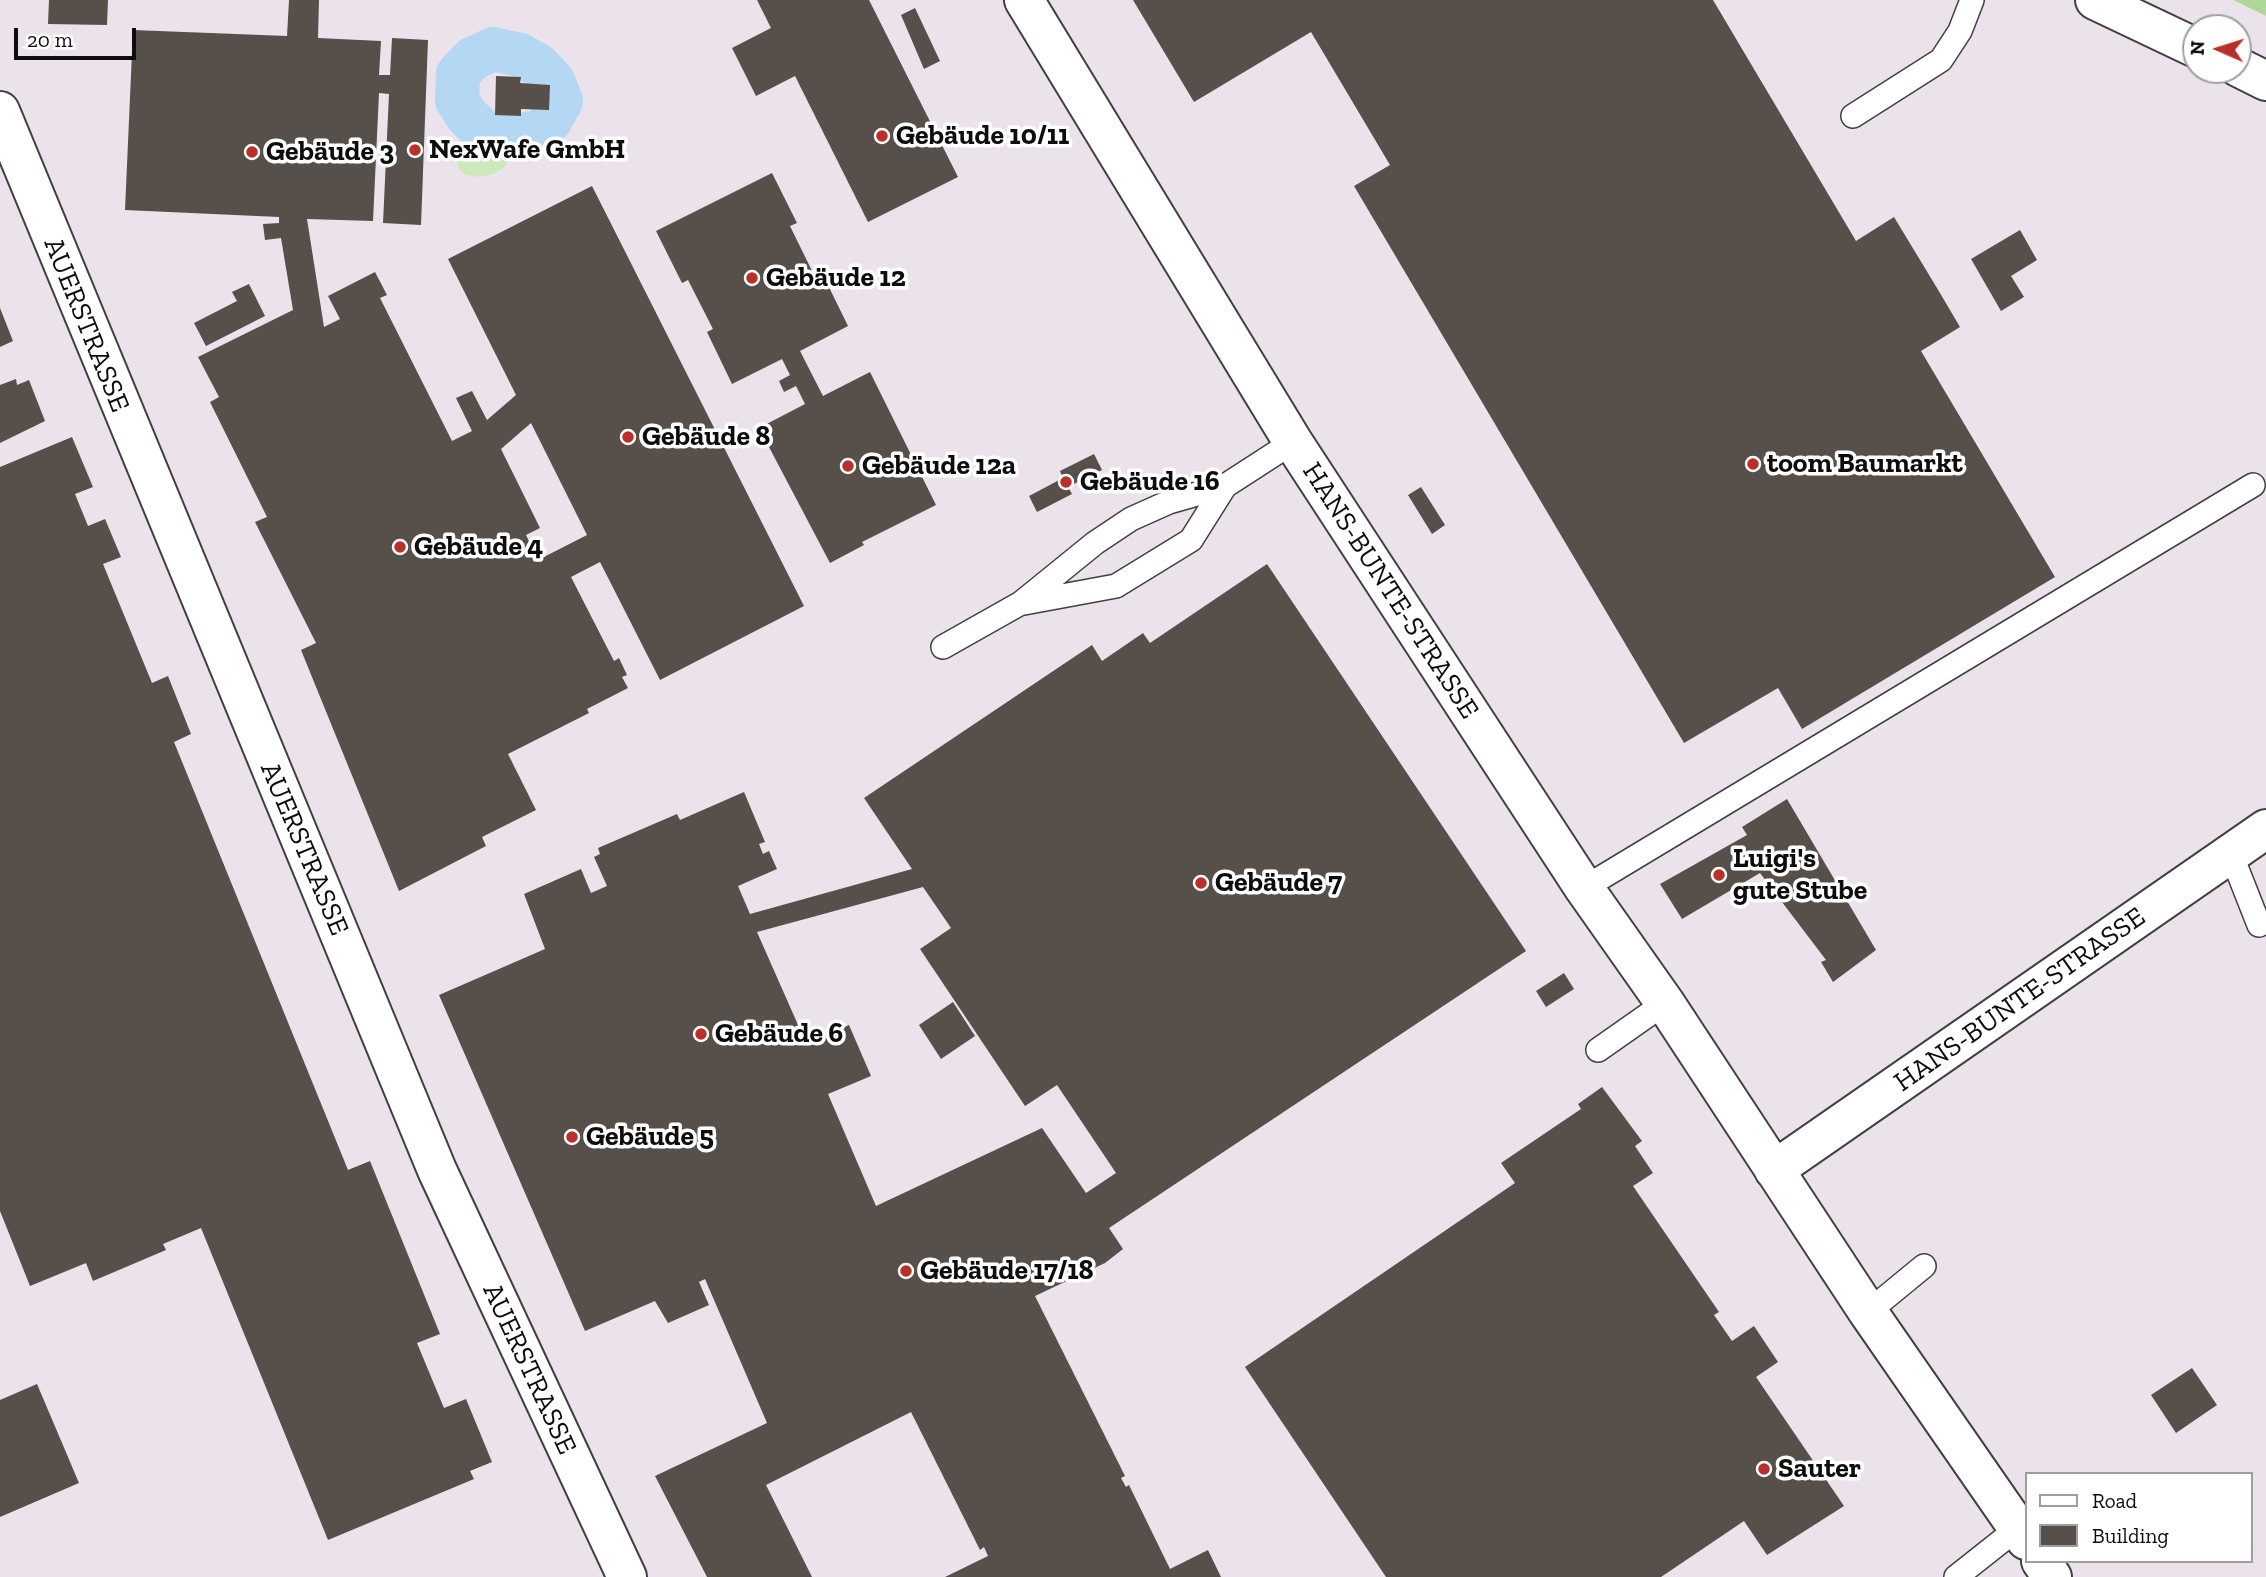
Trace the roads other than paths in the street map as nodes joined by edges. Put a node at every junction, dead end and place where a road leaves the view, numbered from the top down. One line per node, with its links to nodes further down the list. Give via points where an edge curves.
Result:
1 (1024, 0): 7 (street, HANS-BUNTE-STRASSE)
2 (1972, 0): 6 (lane, via 1941,60)
3 (2095, 0): 4 (street)
4 (2182, 41)
5 (0, 111): 22 (street, AUERSTRASSE, via 438,1170)
6 (1853, 116)
7 (1293, 442): 9 (lane); 14 (street, HANS-BUNTE-STRASSE)
8 (2253, 485): 14 (lane)
9 (1225, 486): 10 (lane, via 1131,519); 10 (lane, via 1191,540 1116,586)
10 (1021, 603): 11 (lane)
11 (943, 647)
12 (2266, 829): 13 (street, HANS-BUNTE-STRASSE)
13 (2231, 854): 15 (lane); 18 (street, HANS-BUNTE-STRASSE)
14 (1584, 888): 16 (street, HANS-BUNTE-STRASSE)
15 (2259, 925)
16 (1665, 1003): 17 (lane); 18 (street, HANS-BUNTE-STRASSE)
17 (1598, 1049)
18 (1774, 1170): 20 (street, HANS-BUNTE-STRASSE)
19 (1924, 1266): 20 (lane)
20 (1868, 1312): 21 (street, HANS-BUNTE-STRASSE)
21 (2022, 1534): 23 (lane)
22 (628, 1577)
23 (1956, 1577)

